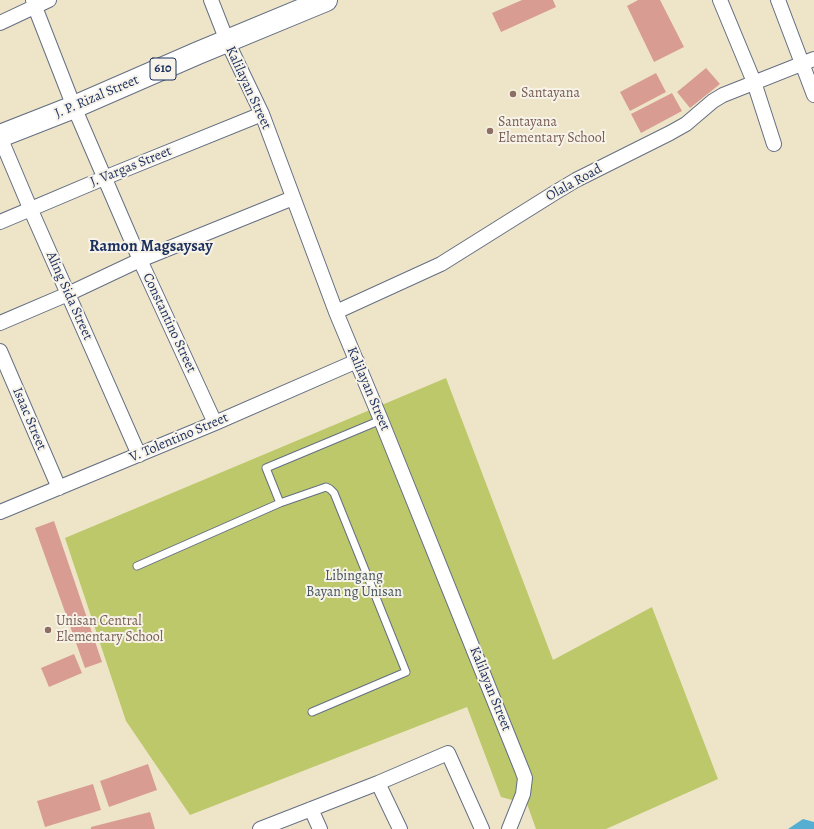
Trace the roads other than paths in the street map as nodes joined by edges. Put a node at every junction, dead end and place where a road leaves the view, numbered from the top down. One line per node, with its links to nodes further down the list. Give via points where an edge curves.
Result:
1 (49, 0): 6 (street)
2 (211, 0): 8 (street, Kalilayan Street)
3 (326, 0): 8 (main road, J. P. Rizal Street / 610)
4 (720, 0): 10 (street)
5 (778, 0): 9 (street)
6 (34, 3): 7 (street); 12 (street, Constantino Street)
7 (0, 23)
8 (227, 41): 12 (main road, J. P. Rizal Street / 610); 13 (street, Kalilayan Street)
9 (808, 61): 10 (street, Olala Road); 11 (street)
10 (754, 82): 15 (street); 22 (street, Olala Road, via 723,94 686,124 576,180 442,264)
11 (814, 95)
12 (74, 108): 14 (main road, J. P. Rizal Street / 610); 16 (street, Constantino Street)
13 (262, 114): 16 (street, J. Vargas Street); 17 (street, Kalilayan Street)
14 (0, 137): 18 (street, Aling Sida Street)
15 (774, 144)
16 (104, 178): 18 (street, J. Vargas Street); 20 (street, Constantino Street)
17 (293, 198): 20 (street); 22 (street, Kalilayan Street)
18 (30, 208): 19 (street, J. Vargas Street); 21 (street, Aling Sida Street)
19 (0, 222)
20 (140, 260): 21 (street); 27 (street, Constantino Street)
21 (68, 294): 23 (street); 28 (street, Aling Sida Street)
22 (336, 312): 25 (street, Kalilayan Street)
23 (0, 323)
24 (0, 351): 29 (street, Isaac Street)
25 (357, 361): 26 (street, Kalilayan Street); 27 (street, V. Tolentino Street)
26 (381, 420): 30 (lane, via 266,468); 40 (street, Kalilayan Street, via 525,778 523,794)
27 (215, 423): 28 (street, V. Tolentino Street)
28 (139, 454): 29 (street, V. Tolentino Street)
29 (59, 488): 31 (street, V. Tolentino Street)
30 (280, 503): 32 (lane); 33 (lane, via 326,487 334,493 406,672)
31 (0, 512)
32 (137, 566)
33 (312, 712)
34 (378, 783): 35 (street); 38 (street); 39 (street, via 448,753)
35 (311, 809): 36 (street); 37 (street)
36 (260, 829)
37 (320, 829)
38 (400, 829)
39 (482, 829)
40 (509, 829)

